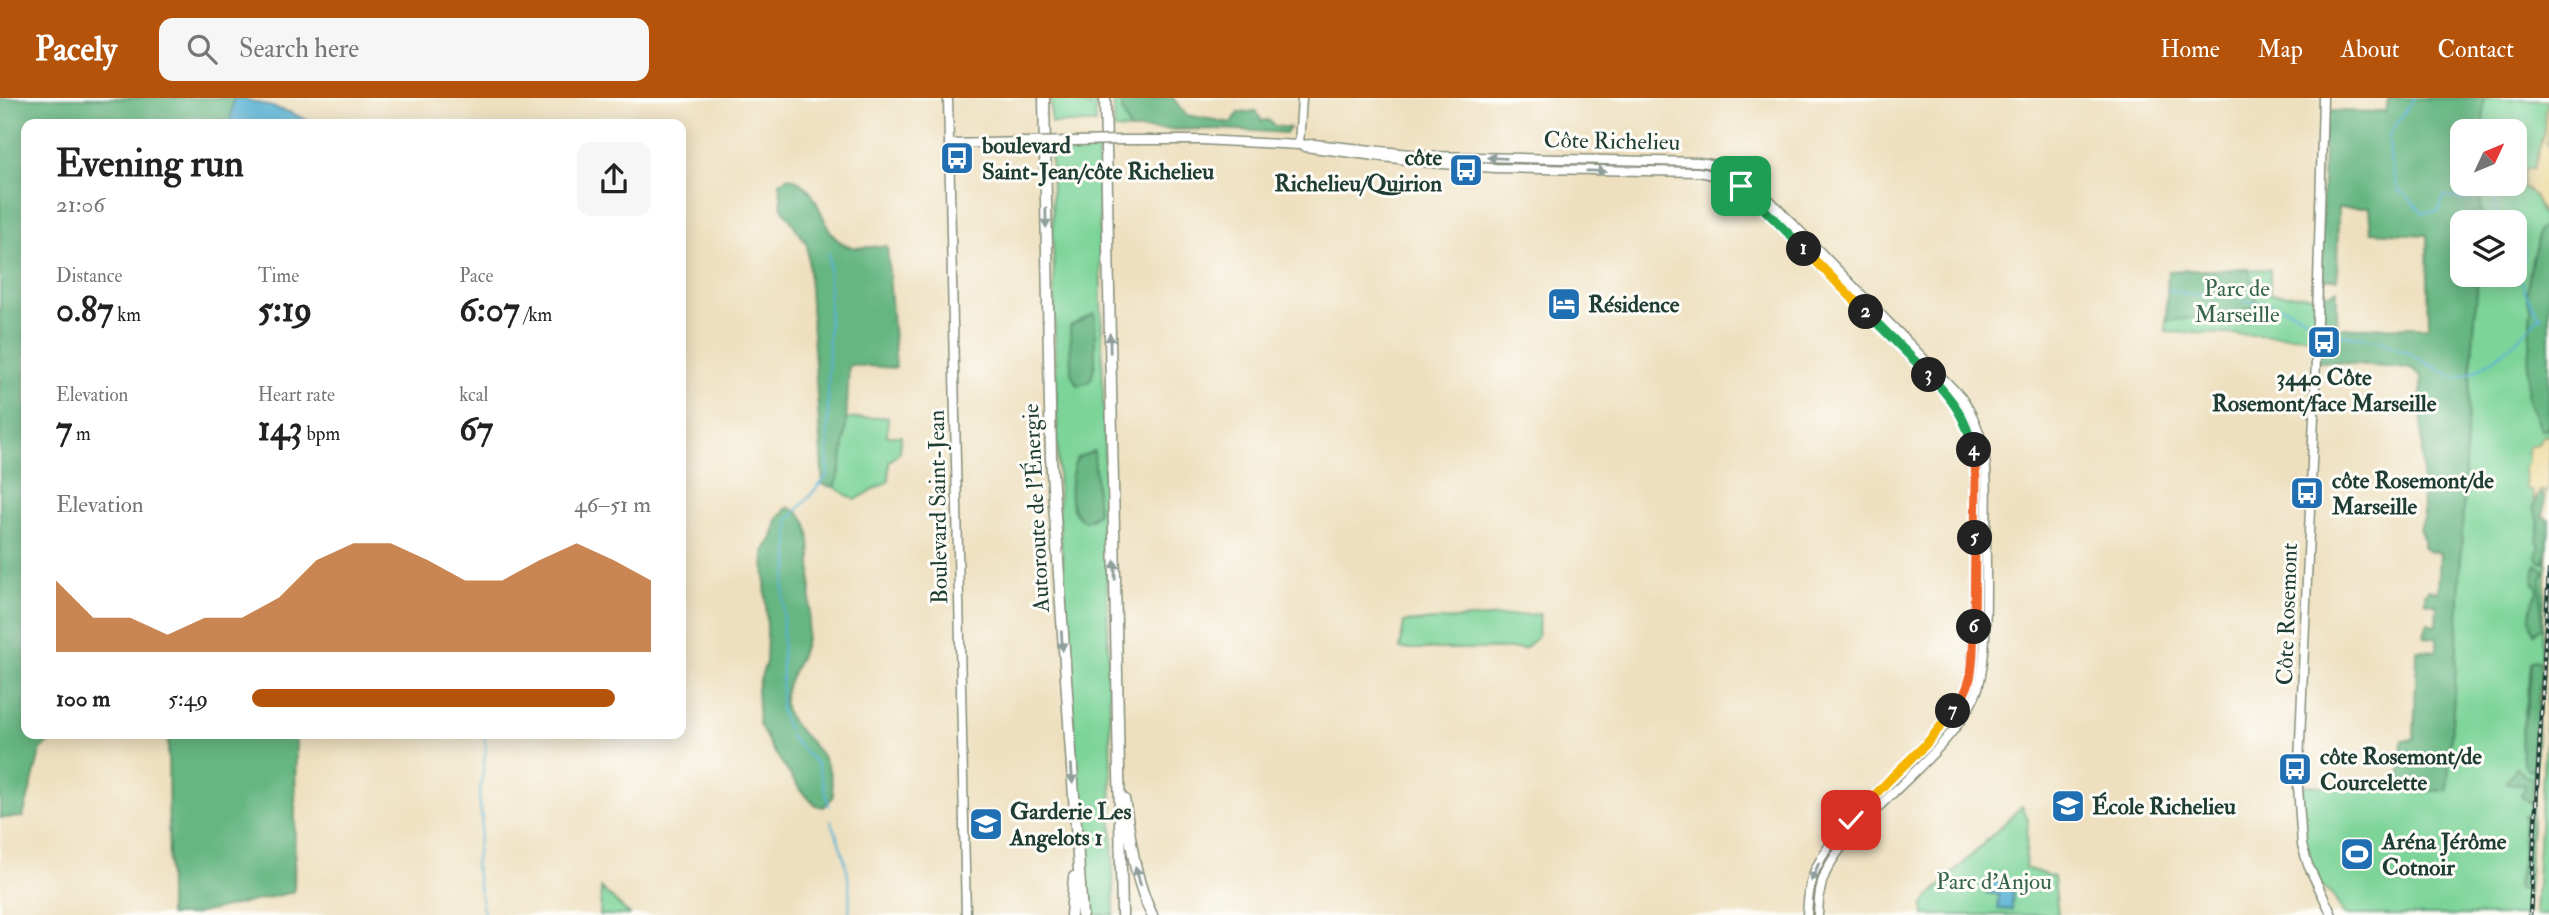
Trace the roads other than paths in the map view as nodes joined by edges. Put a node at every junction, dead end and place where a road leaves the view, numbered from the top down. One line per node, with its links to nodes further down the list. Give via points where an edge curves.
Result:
1 (948, 98): 6 (street, Boulevard Saint-Jean)
2 (1044, 98): 9 (highway, Autoroute de l'Énergie, one-way to 9, via 1051,457)
3 (1105, 98): 8 (highway, one-way to 3)
4 (1303, 98): 7 (street)
5 (2323, 98): 17 (street, Côte Rosemont, via 2298,787 2302,845)
6 (949, 144): 7 (street, Côte Richelieu, bridge, via 1201,140); 10 (street, Boulevard Saint-Jean)
7 (1299, 145): 15 (street, Côte Richelieu, one-way to 15, via 1495,168 1716,175 1741,186 1947,394 1965,418 1974,449 1976,481 1972,679 1958,705 1927,743 1833,840 1812,879); 16 (street, Côte Richelieu, one-way to 7, via 1822,883 1841,846 1935,751 1968,710 1979,687 1987,481 1984,446 1972,412 1758,188 1731,169 1698,162 1429,156)
8 (1119, 771): 13 (highway); 14 (highway, one-way to 8, via 1135,867)
9 (1077, 849): 11 (highway); 12 (highway, Autoroute de l'Énergie)
10 (966, 915)
11 (1070, 915)
12 (1082, 915)
13 (1122, 915)
14 (1153, 915)
15 (1807, 915)
16 (1818, 915)
17 (2332, 915)

